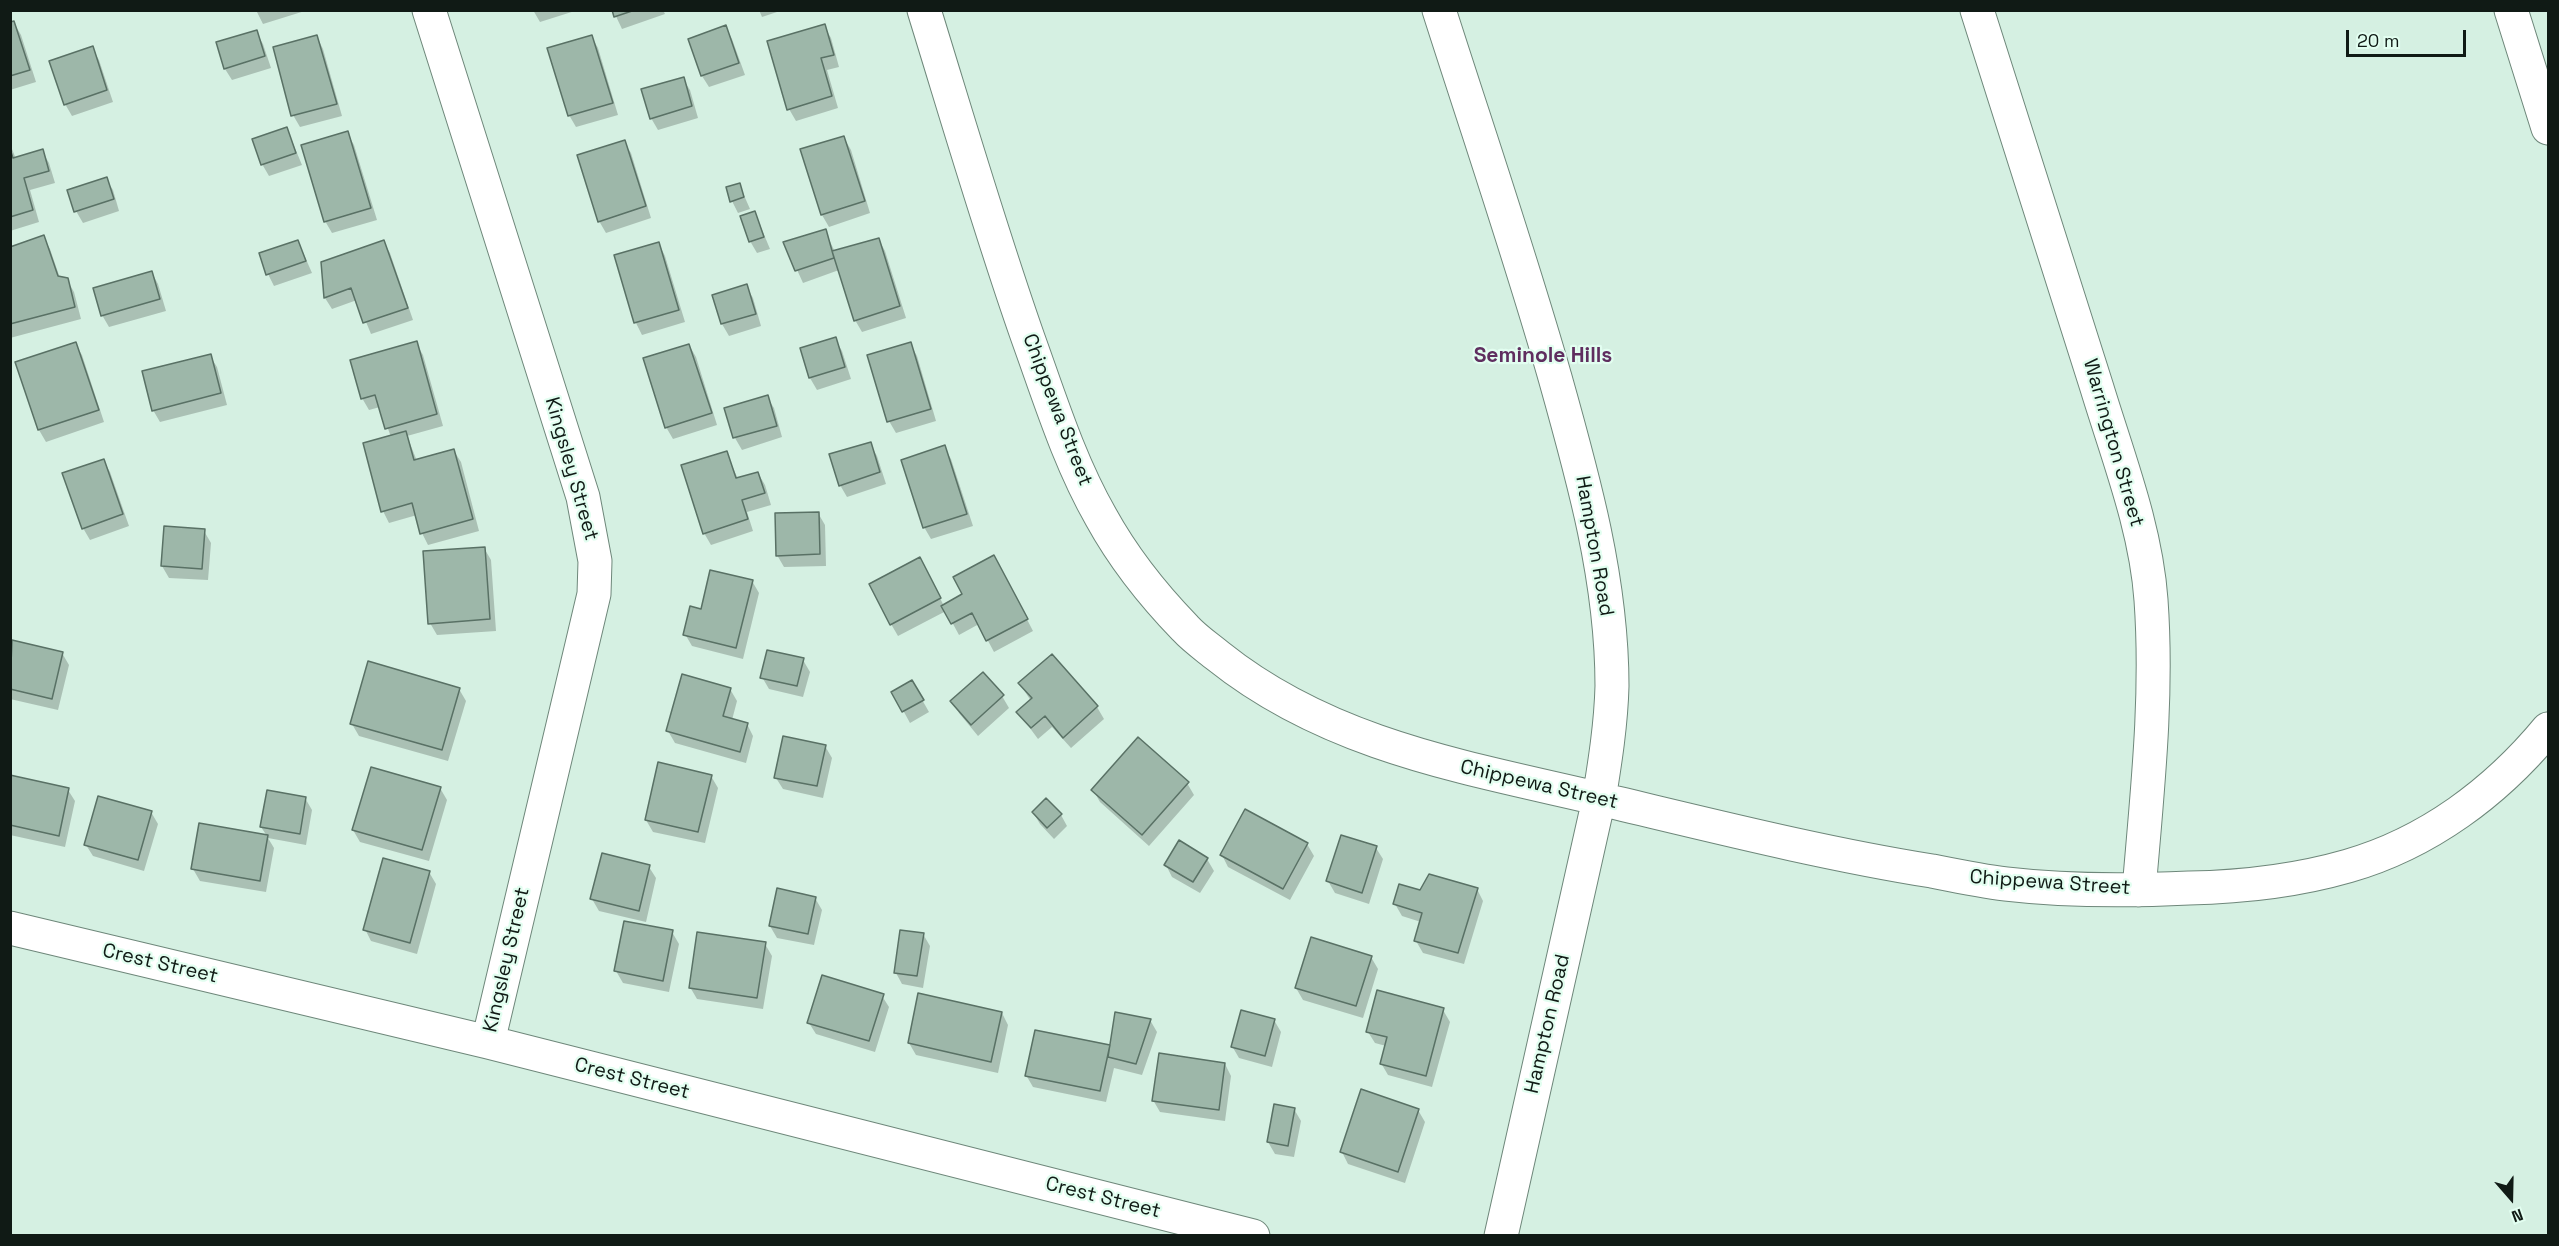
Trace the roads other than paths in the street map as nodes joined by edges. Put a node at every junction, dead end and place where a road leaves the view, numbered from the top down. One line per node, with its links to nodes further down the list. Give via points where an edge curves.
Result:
1 (429, 10): 11 (street, Kingsley Street, via 583,497 595,561 594,594)
2 (924, 10): 8 (street, Chippewa Street, via 1011,291 1067,447 1102,519 1140,575 1180,623 1244,677 1310,716 1420,757)
3 (1439, 10): 8 (street, Hampton Road, via 1534,306 1597,536 1607,597 1612,686)
4 (1977, 10): 9 (street, Warrington Street, via 2061,272 2144,555 2151,598 2155,697)
5 (2511, 10): 6 (street)
6 (2548, 128)
7 (2548, 729): 9 (street, Chippewa Street, via 2495,786 2411,842 2349,866 2295,878 2236,887)
8 (1599, 799): 9 (street, Chippewa Street, via 1776,842 1897,866 2007,884); 13 (street, Hampton Road)
9 (2139, 890)
10 (10, 928): 11 (street, Crest Street)
11 (488, 1042): 12 (street, Crest Street)
12 (1253, 1236)
13 (1501, 1236)

